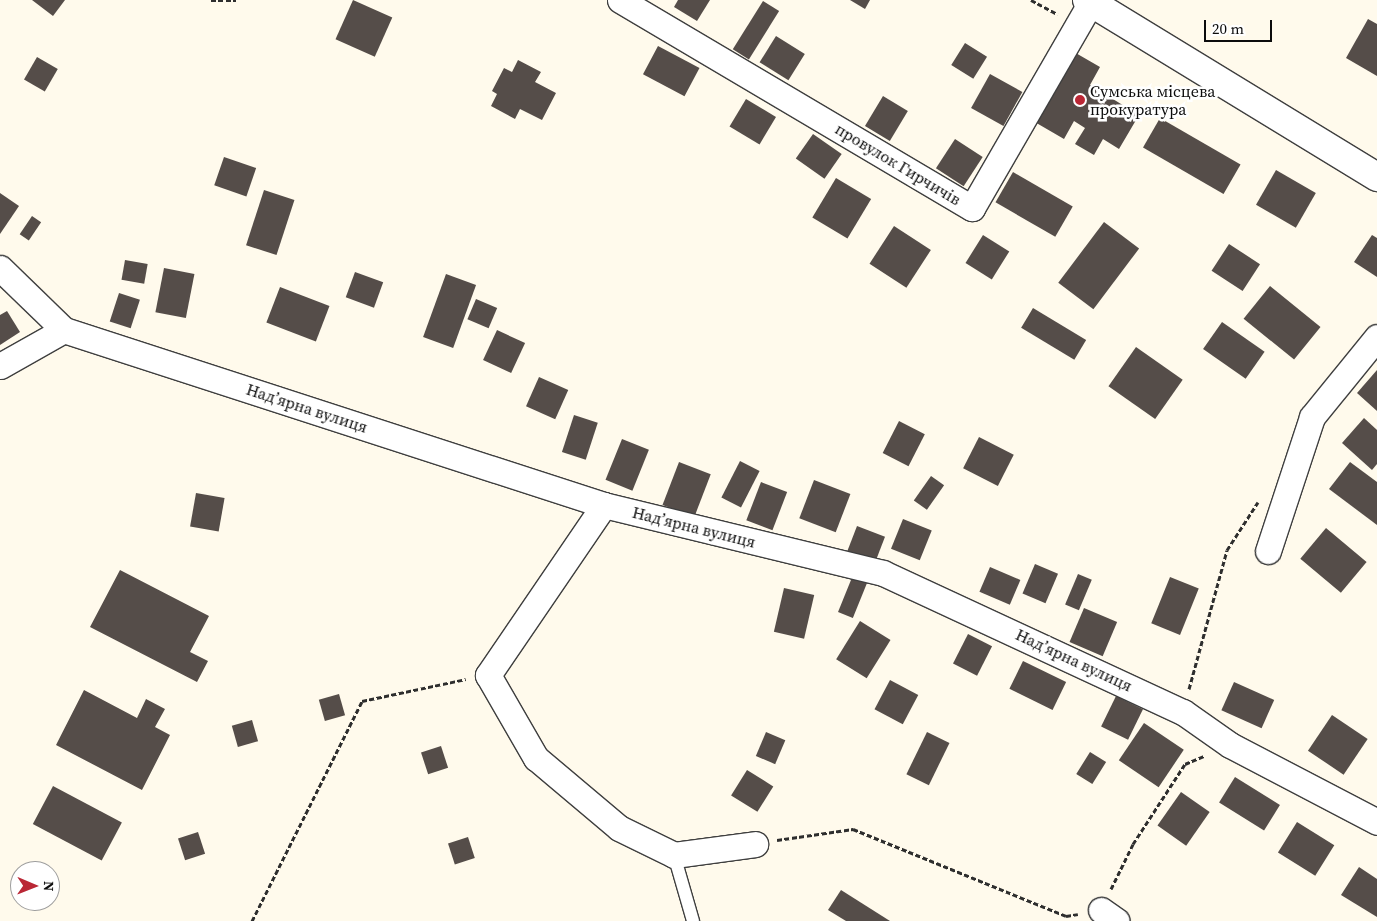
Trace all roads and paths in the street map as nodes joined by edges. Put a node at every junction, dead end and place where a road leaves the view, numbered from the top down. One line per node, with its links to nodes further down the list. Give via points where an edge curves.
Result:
1 (211, 0): 2 (path)
2 (236, 0)
3 (620, 0): 5 (street, провулок Гирчичів, via 972,208)
4 (1031, 0): 5 (path)
5 (1085, 9): 6 (street)
6 (1377, 177)
7 (0, 268): 8 (street, Надʼярна вулиця)
8 (64, 330): 10 (street); 12 (street, Надʼярна вулиця)
9 (1377, 337): 13 (street, via 1312,417)
10 (0, 366)
11 (1259, 500): 15 (path, via 1227,550)
12 (604, 505): 14 (street); 15 (street, Надʼярна вулиця, via 883,573)
13 (1268, 551)
14 (488, 675): 19 (street, via 536,758 619,828); 21 (path, via 362,702)
15 (1183, 712): 16 (street, Надʼярна вулиця)
16 (1230, 745): 17 (street, Надʼярна вулиця); 20 (path, via 1185,764 1133,844)
17 (1377, 822)
18 (755, 844): 19 (street); 20 (path, via 853,830 1066,916)
19 (674, 855): 22 (lane)
20 (1109, 915)
21 (252, 921)
22 (693, 921)

